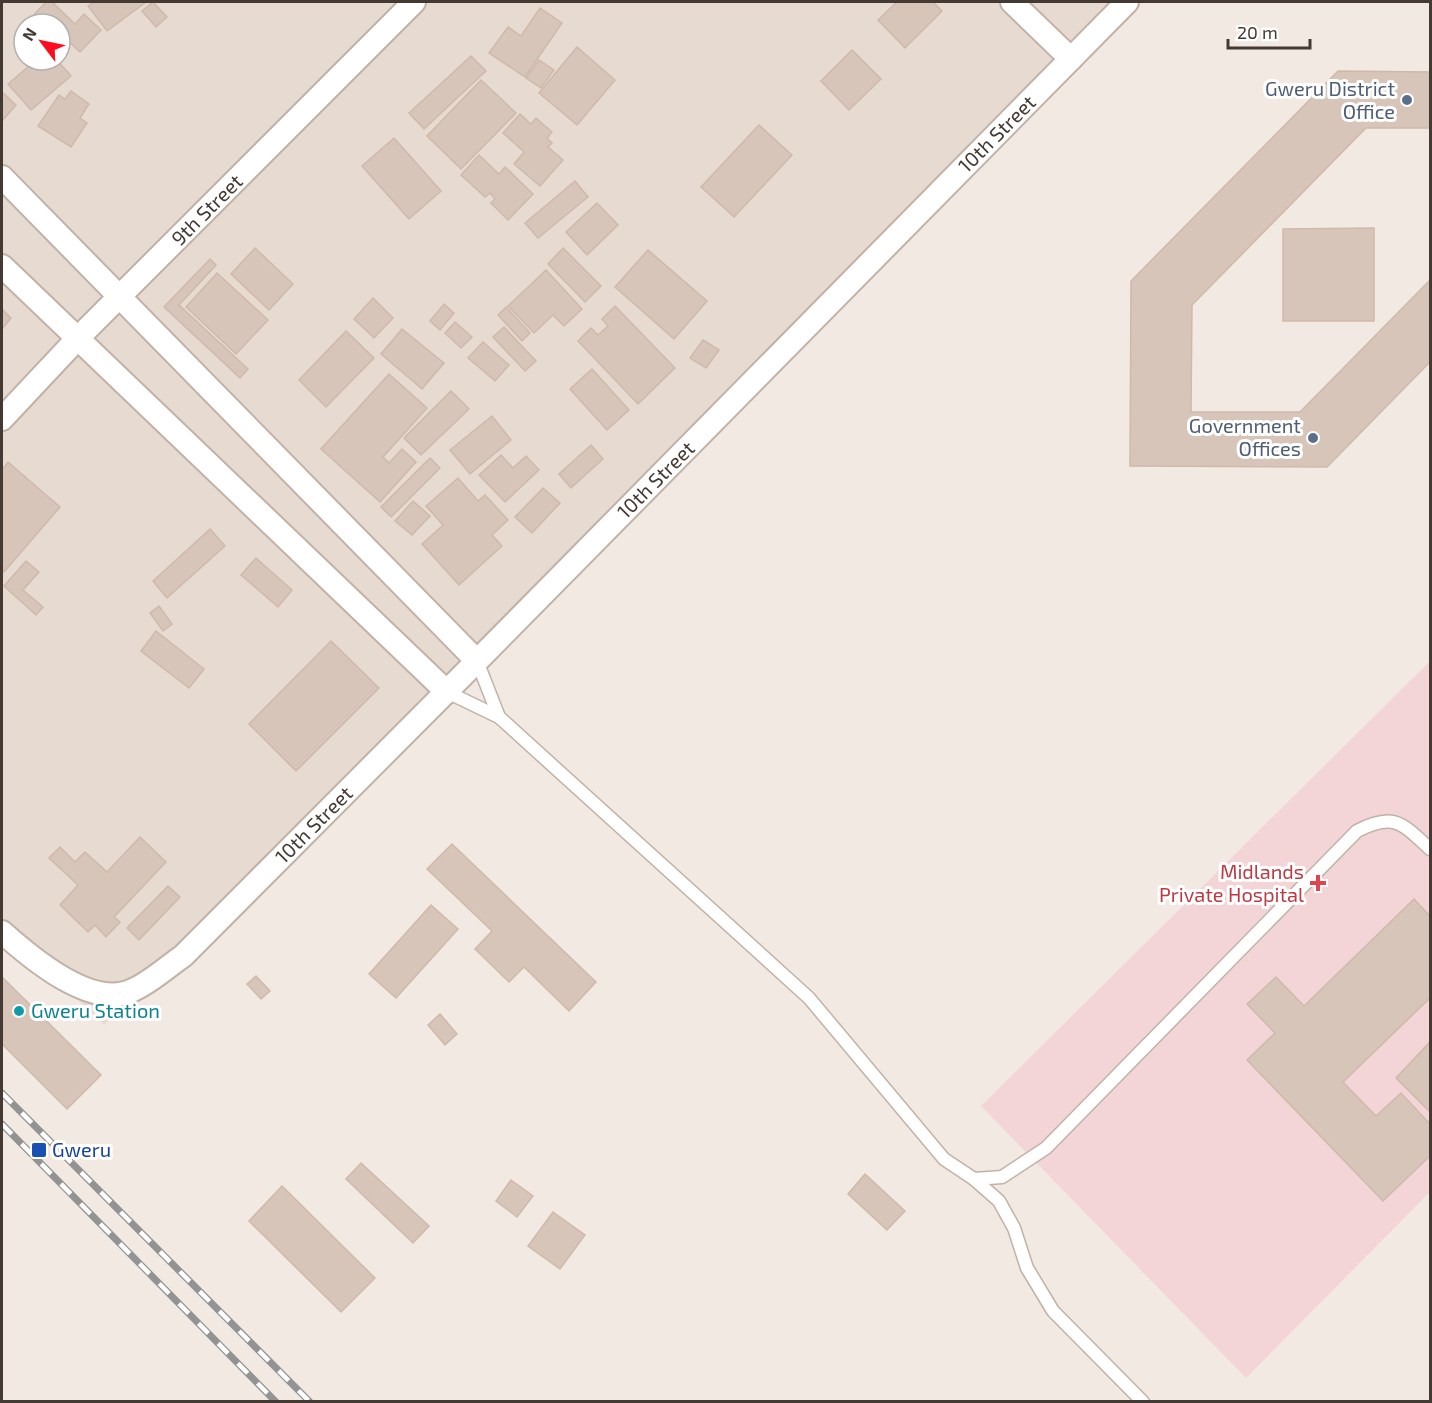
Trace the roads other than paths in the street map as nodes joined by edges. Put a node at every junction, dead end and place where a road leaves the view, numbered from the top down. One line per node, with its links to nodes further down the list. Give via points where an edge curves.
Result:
1 (414, 2): 7 (street, 9th Street)
2 (1012, 2): 4 (street)
3 (1119, 4): 4 (street, 10th Street)
4 (1071, 59): 10 (street, 10th Street)
5 (2, 177): 7 (street)
6 (2, 266): 8 (street)
7 (119, 298): 8 (street, 9th Street); 10 (street)
8 (77, 339): 9 (street, 9th Street); 11 (street)
9 (2, 419)
10 (477, 662): 11 (street, 10th Street); 12 (lane)
11 (447, 692): 12 (lane); 14 (street, 10th Street, via 183,956 133,991 111,996 73,985)
12 (499, 717): 15 (lane, via 809,998 944,1160)
13 (1431, 849): 15 (lane, via 1404,825 1378,820 1357,831 1046,1148 1002,1177)
14 (2, 932)
15 (974, 1179): 16 (lane, via 999,1201 1014,1228 1027,1268 1053,1311)
16 (1143, 1401)

